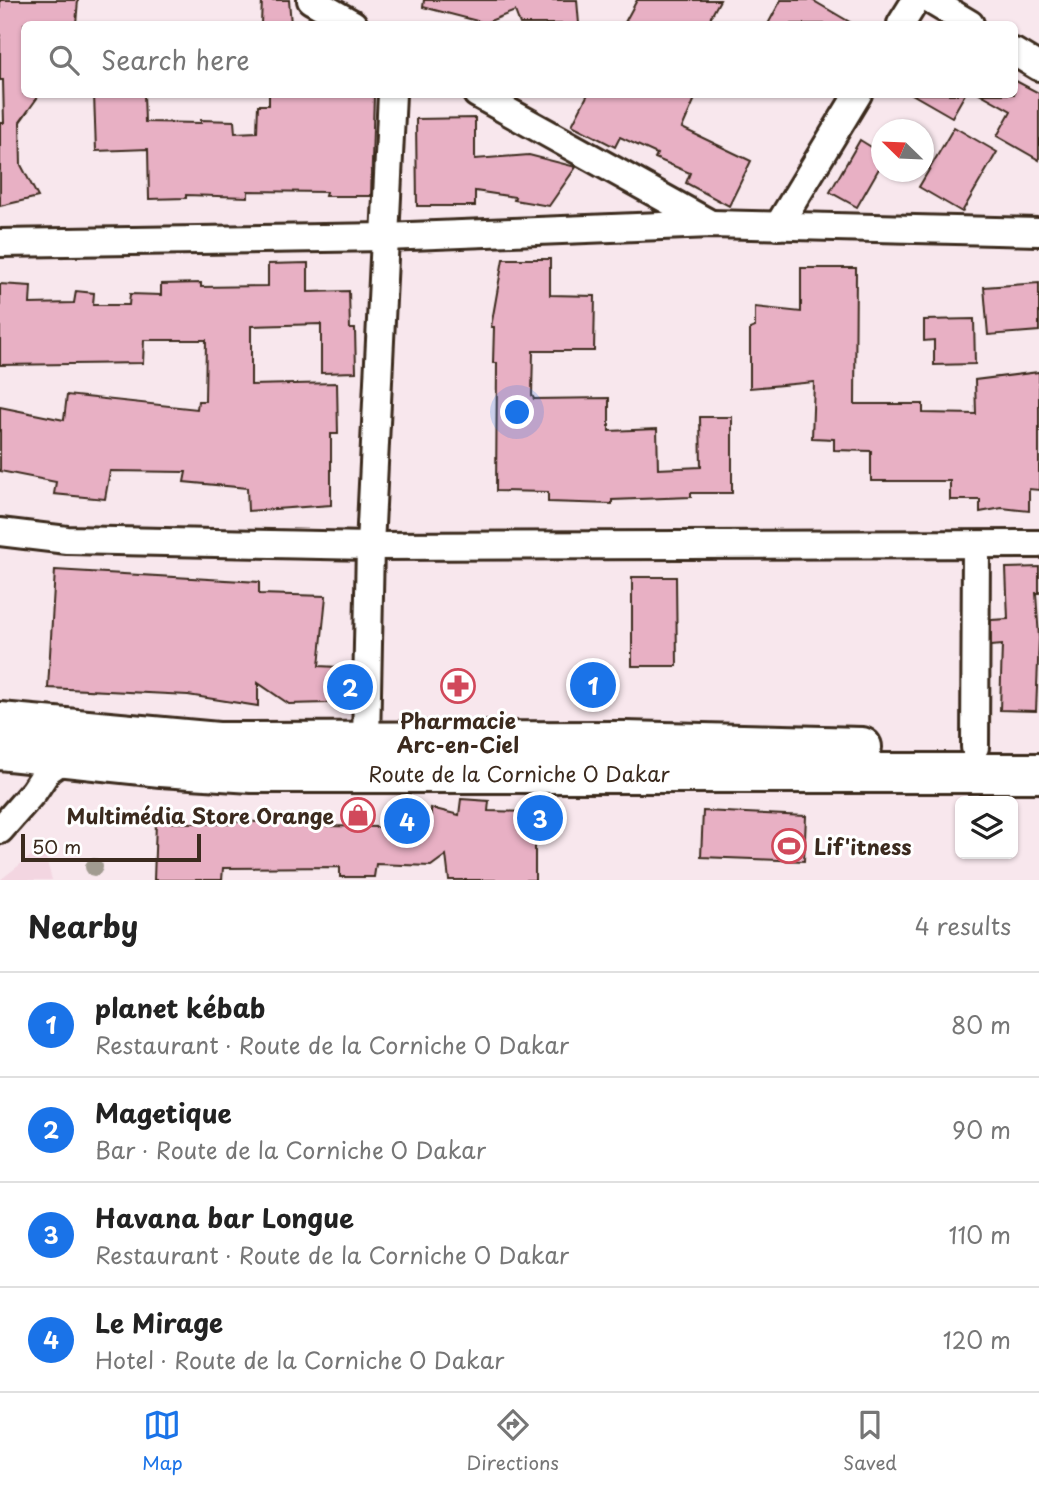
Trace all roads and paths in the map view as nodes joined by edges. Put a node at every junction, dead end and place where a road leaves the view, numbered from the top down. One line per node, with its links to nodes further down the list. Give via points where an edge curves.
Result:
1 (311, 0): 4 (street)
2 (916, 0): 5 (street)
3 (930, 0): 6 (street)
4 (348, 21)
5 (903, 21)
6 (965, 21)
7 (1018, 54): 8 (street)
8 (1039, 66)
9 (392, 98): 15 (street)
10 (484, 98): 12 (street)
11 (856, 98): 13 (street)
12 (711, 224): 13 (street); 15 (street)
13 (778, 226): 14 (street)
14 (1039, 232)
15 (386, 237): 16 (street); 20 (street)
16 (0, 243)
17 (0, 532): 20 (street, via 67,540)
18 (1039, 544): 19 (street)
19 (976, 545): 20 (street); 23 (street)
20 (370, 546): 22 (street)
21 (0, 722): 22 (highway, Route de la Corniche O Dakar, via 218,742)
22 (366, 742): 23 (highway, Route de la Corniche O Dakar)
23 (975, 747): 24 (highway, Route de la Corniche O Dakar)
24 (1039, 747)
25 (0, 751): 26 (highway, Route de la Corniche O Dakar)
26 (67, 757): 27 (highway, Route de la Corniche O Dakar, via 252,773); 28 (street, via 48,770)
27 (1039, 773)
28 (0, 830)

